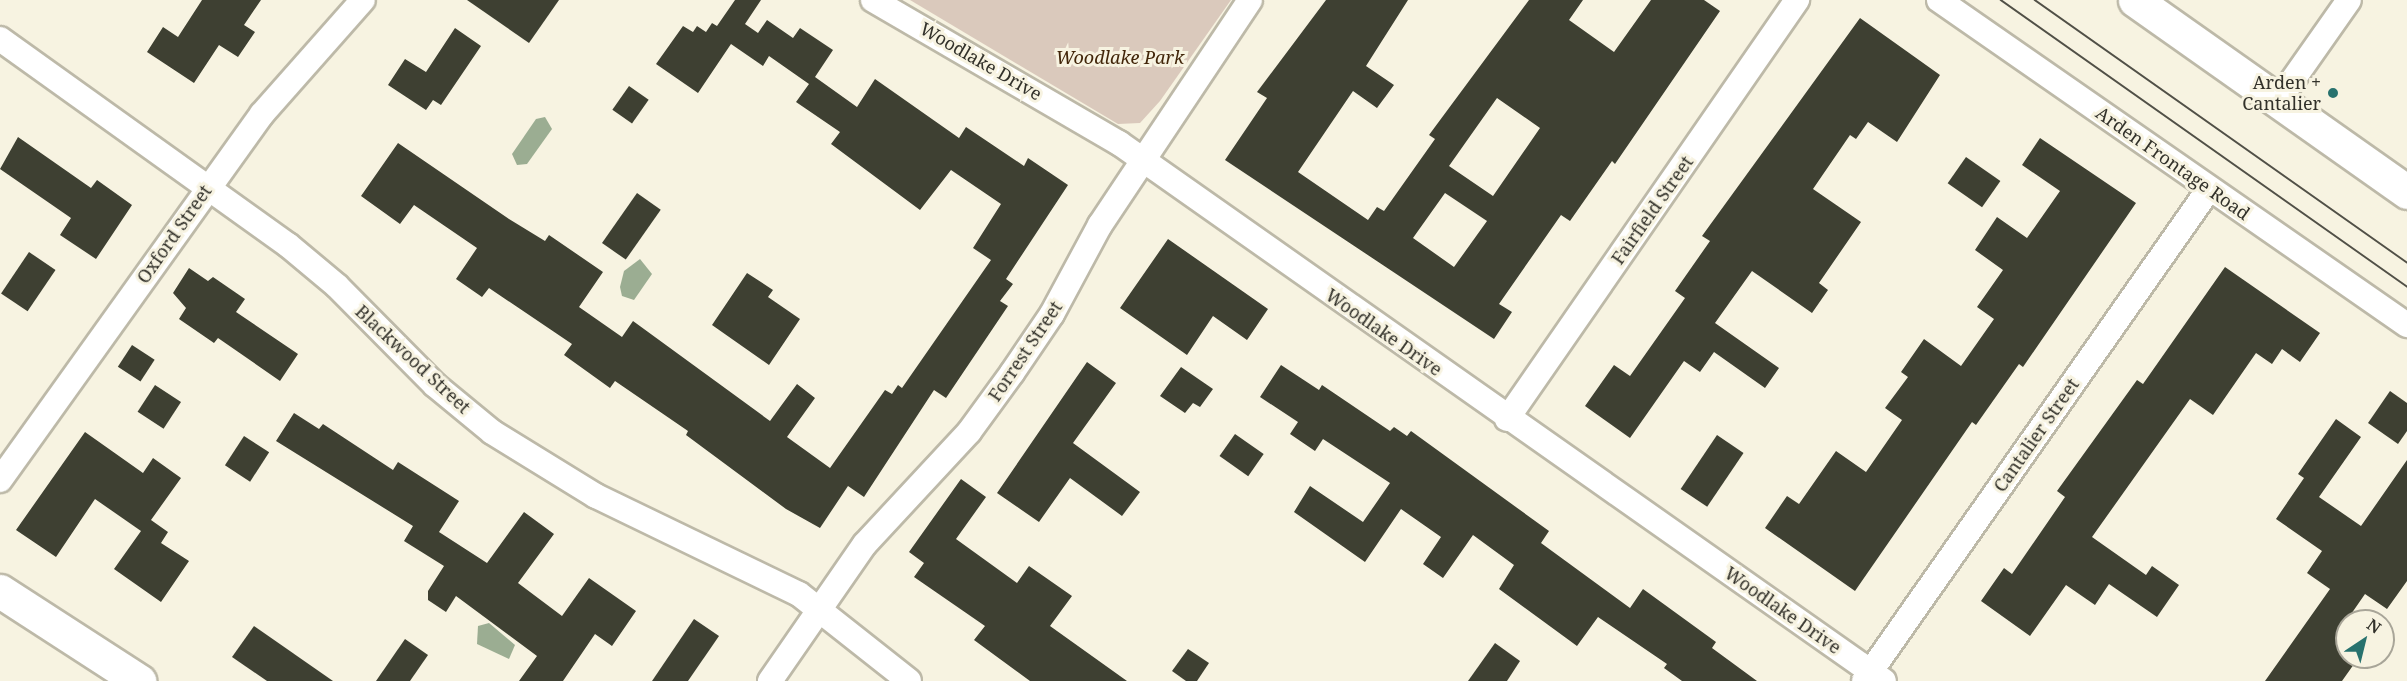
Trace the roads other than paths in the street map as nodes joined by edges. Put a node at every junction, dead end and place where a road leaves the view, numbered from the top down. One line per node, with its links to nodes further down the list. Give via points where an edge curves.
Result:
1 (363, 0): 11 (street, Oxford Street, via 262,114)
2 (873, 0): 10 (street, Woodlake Drive, via 1023,84)
3 (1250, 0): 10 (street, Forrest Street)
4 (1797, 0): 15 (street, Fairfield Street)
5 (1939, 0): 12 (street, Arden Frontage Road)
6 (2134, 0): 9 (main road)
7 (2349, 0): 9 (street)
8 (0, 39): 11 (street, Blackwood Street)
9 (2278, 101): 13 (main road)
10 (1143, 160): 15 (street, Woodlake Drive); 18 (street, Forrest Street, via 1012,374 969,432 865,544)
11 (208, 186): 16 (street, Oxford Street); 18 (street, Blackwood Street, via 337,286 435,385 492,432 596,496 690,538)
12 (2209, 189): 14 (street, Arden Frontage Road); 19 (street, Cantalier Street)
13 (2407, 192)
14 (2407, 326)
15 (1508, 419): 19 (street, Woodlake Drive)
16 (0, 480)
17 (0, 591): 20 (main road)
18 (819, 609): 21 (street, Forrest Street); 22 (street, Blackwood Street)
19 (1873, 678)
20 (139, 681)
21 (770, 681)
22 (909, 681)

